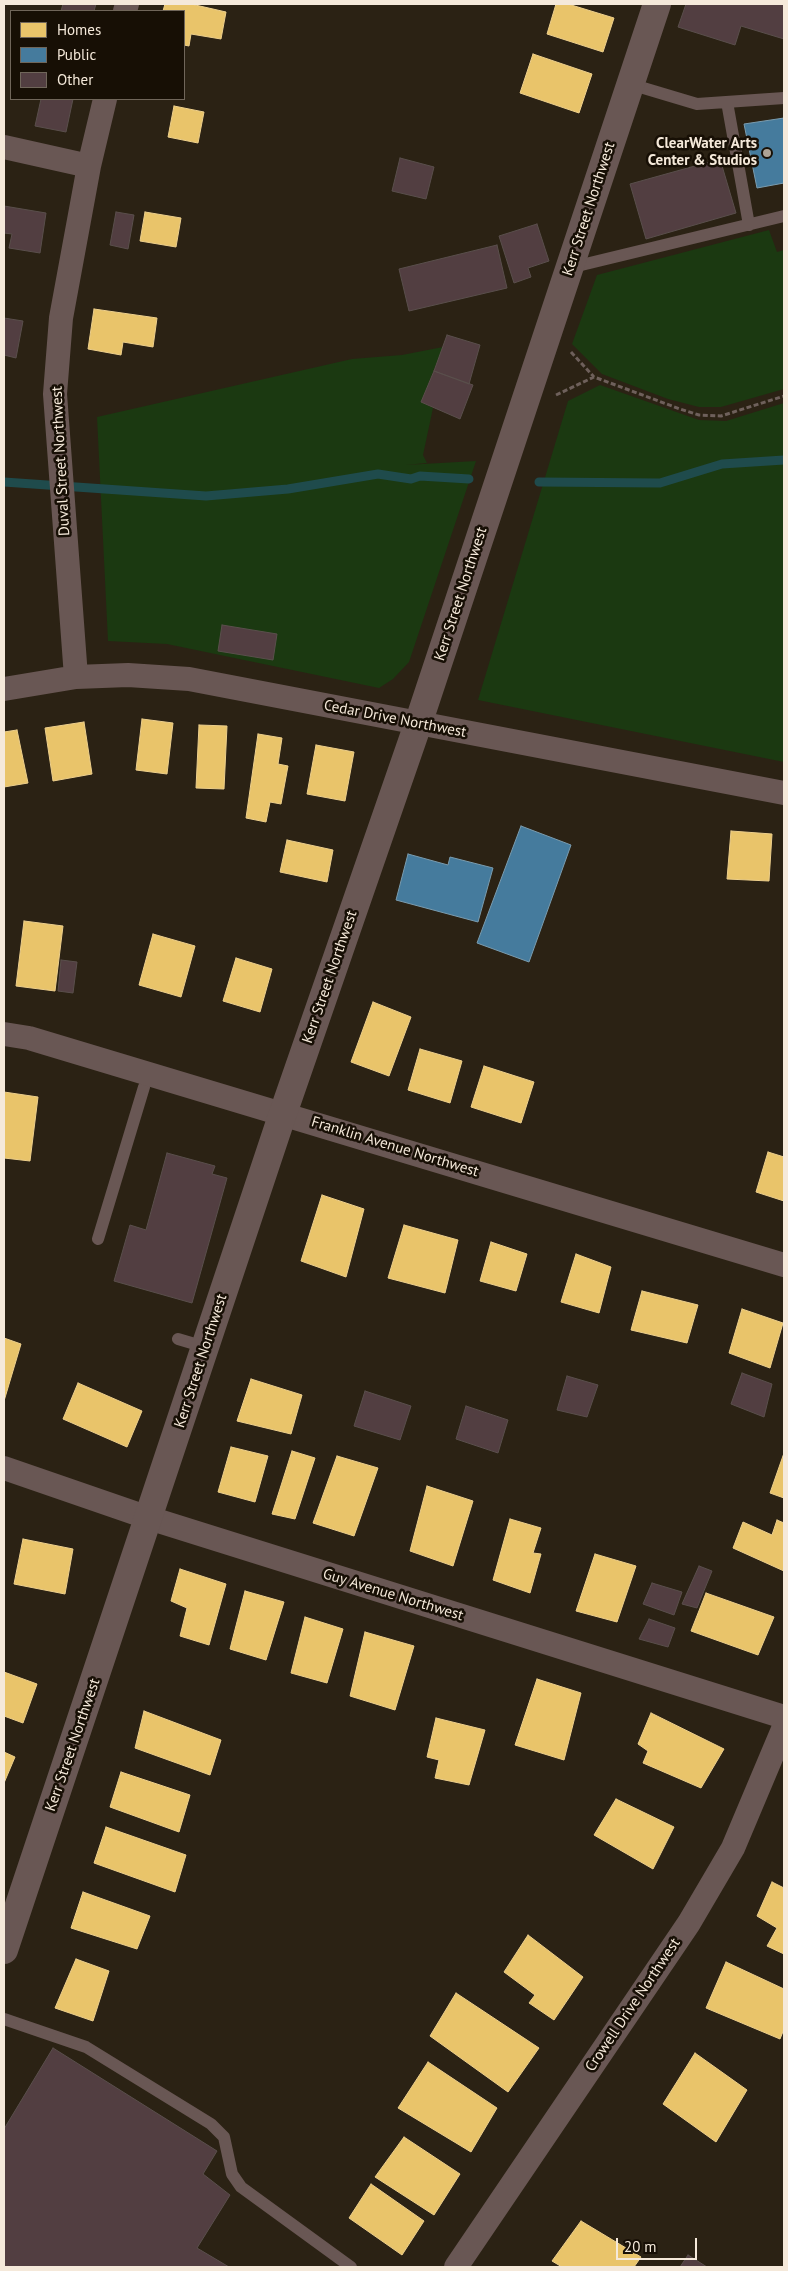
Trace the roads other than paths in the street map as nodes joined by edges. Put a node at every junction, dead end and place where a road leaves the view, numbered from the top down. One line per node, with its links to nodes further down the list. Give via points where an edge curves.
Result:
1 (657, 4): 2 (street, Kerr Street Northwest)
2 (630, 84): 5 (lane, via 697,104); 10 (street, Kerr Street Northwest)
3 (784, 98): 5 (lane)
4 (105, 100): 7 (street, Duval Street Northwest)
5 (727, 102): 9 (lane)
6 (4, 147): 7 (street)
7 (89, 166): 11 (street, Duval Street Northwest, via 61,318 55,394)
8 (784, 216): 9 (lane)
9 (749, 224): 10 (lane)
10 (570, 268): 13 (street, Kerr Street Northwest)
11 (76, 677): 12 (street, Cedar Drive Northwest); 13 (street, Cedar Drive Northwest, via 128,675 189,679)
12 (4, 689)
13 (418, 724): 14 (street, Cedar Drive Northwest); 17 (street, Kerr Street Northwest)
14 (784, 793)
15 (4, 1034): 17 (street, Franklin Avenue Northwest, via 29,1038)
16 (144, 1086): 18 (lane)
17 (283, 1114): 19 (street, Franklin Avenue Northwest); 21 (street, Kerr Street Northwest)
18 (98, 1240)
19 (784, 1265)
20 (178, 1339): 21 (lane)
21 (205, 1347): 23 (street, Kerr Street Northwest)
22 (4, 1468): 23 (street, Guy Avenue Northwest)
23 (149, 1518): 24 (street, Guy Avenue Northwest); 26 (street, Kerr Street Northwest)
24 (784, 1717)
25 (784, 1727): 29 (street, Crowell Drive Northwest, via 733,1848 688,1923)
26 (4, 1950)
27 (4, 2019): 28 (lane, via 86,2047 211,2124 224,2137 232,2174 241,2187)
28 (350, 2267)
29 (456, 2267)

